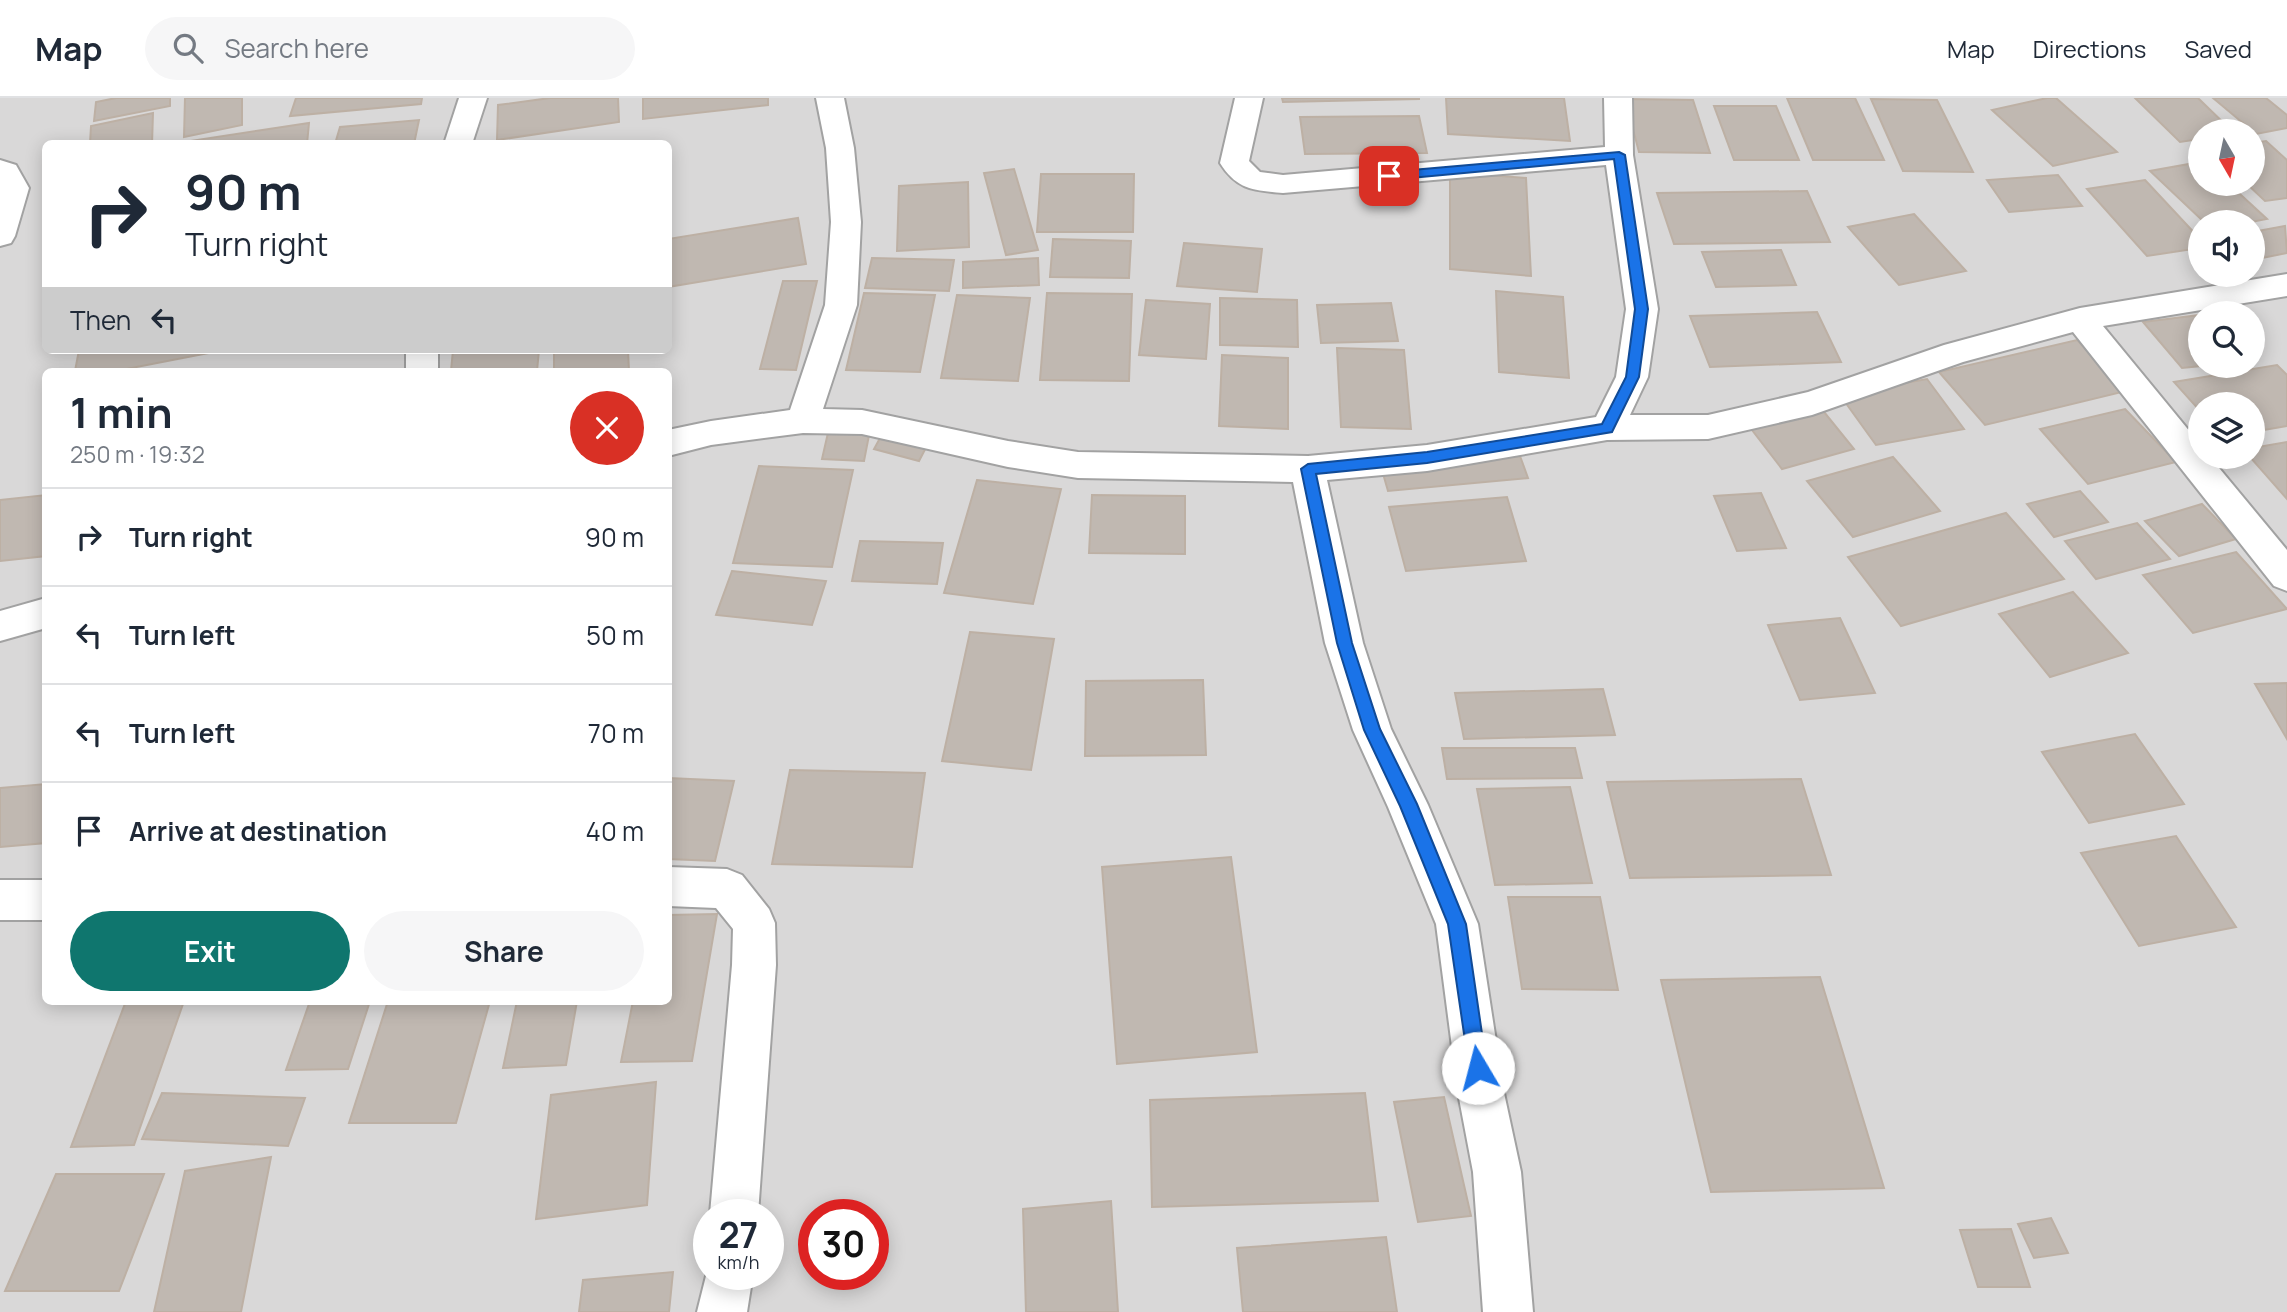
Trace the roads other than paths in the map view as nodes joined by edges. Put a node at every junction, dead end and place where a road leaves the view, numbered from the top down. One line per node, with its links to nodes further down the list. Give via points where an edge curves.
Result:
1 (473, 98): 5 (street)
2 (830, 98): 11 (street, via 840,148 846,222 841,305)
3 (1249, 98): 6 (street, via 1234,163 1251,180 1283,184)
4 (1618, 98): 6 (street)
5 (459, 140)
6 (1619, 155): 12 (street, via 1642,309 1632,377)
7 (0, 169): 8 (street, via 15,188)
8 (0, 236)
9 (2287, 285): 10 (street)
10 (2080, 319): 12 (street, via 1955,353 1812,403 1708,427); 15 (street)
11 (803, 421): 13 (street); 14 (street, via 862,422 1078,465)
12 (1607, 428): 14 (street, via 1427,458)
13 (672, 442)
14 (1308, 469): 24 (street, via 1345,643 1372,730 1457,924 1496,1172)
15 (2287, 576)
16 (42, 614): 17 (street)
17 (0, 626)
18 (672, 886): 21 (street, via 727,888 754,923)
19 (0, 900): 20 (street)
20 (42, 900)
21 (735, 1199)
22 (726, 1290): 23 (street)
23 (722, 1312)
24 (1508, 1312)

